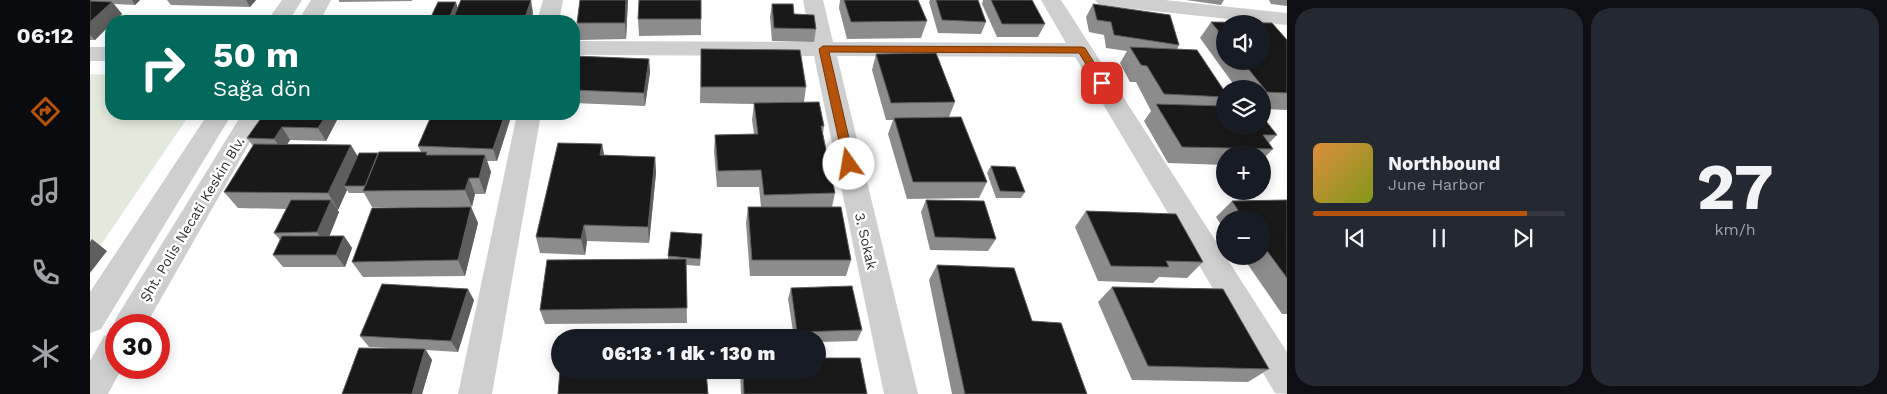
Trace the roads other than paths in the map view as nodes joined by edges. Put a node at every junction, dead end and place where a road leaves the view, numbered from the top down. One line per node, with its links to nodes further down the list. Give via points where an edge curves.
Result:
1 (292, 0): 8 (street)
2 (322, 0): 9 (street)
3 (553, 0): 10 (street)
4 (813, 0): 13 (street, 3. Sokak)
5 (1051, 0): 14 (street)
6 (1105, 0): 7 (street)
7 (1239, 7): 11 (street)
8 (282, 15)
9 (313, 15)
10 (549, 15)
11 (1287, 19)
12 (580, 48): 13 (street)
13 (823, 49): 14 (street); 26 (street, 3. Sokak)
14 (1082, 50): 23 (street)
15 (90, 54): 16 (street)
16 (105, 54)
17 (216, 120): 21 (street)
18 (250, 120): 20 (street, Şht. Polis Necati Keskin Blv.)
19 (528, 120): 25 (street)
20 (136, 314)
21 (90, 318)
22 (105, 367): 24 (street)
23 (1287, 382)
24 (90, 394)
25 (475, 394)
26 (901, 394)

